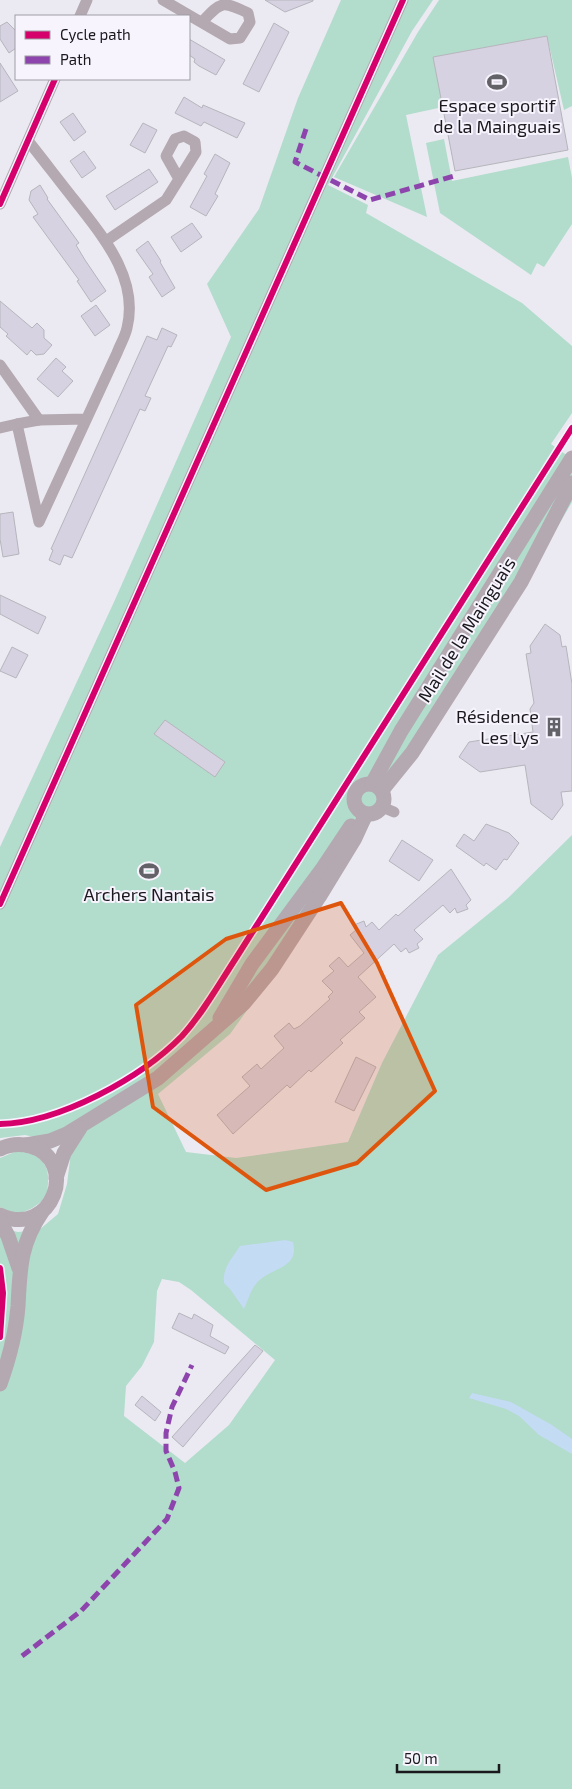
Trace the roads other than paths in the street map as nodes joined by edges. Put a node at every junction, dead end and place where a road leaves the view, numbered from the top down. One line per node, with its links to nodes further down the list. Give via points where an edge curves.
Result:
1 (87, 0): 4 (street)
2 (163, 0): 5 (street)
3 (403, 0): 20 (street)
4 (80, 15)
5 (203, 21)
6 (55, 80): 7 (street)
7 (29, 142): 9 (street); 10 (street)
8 (179, 179): 10 (street, via 166,200)
9 (0, 204)
10 (106, 241): 13 (street, via 118,260 126,283 127,328)
11 (0, 365): 12 (street)
12 (39, 420): 13 (street); 14 (street)
13 (86, 420): 14 (street, via 40,522)
14 (17, 424): 15 (street)
15 (0, 428)
16 (572, 458): 18 (street, Mail de la Mainguais, via 402,731)
17 (572, 483): 18 (street, Mail de la Mainguais, via 506,605 412,752)
18 (377, 787): 19 (street, via 362,786 355,793 355,803); 19 (street, via 388,810)
19 (363, 812): 21 (street, via 355,838 272,968 244,1003 158,1078)
20 (0, 904)
21 (81, 1127): 22 (street, via 50,1141); 24 (street, via 64,1153)
22 (26, 1145): 23 (street); 24 (street, via 46,1156 53,1165)
23 (1, 1147)
24 (56, 1178): 25 (street, via 54,1196)
25 (42, 1212): 26 (street, via 23,1220); 28 (street, via 27,1236)
26 (0, 1215)
27 (0, 1221): 28 (street)
28 (19, 1269): 29 (street, via 13,1340)
29 (0, 1384)

